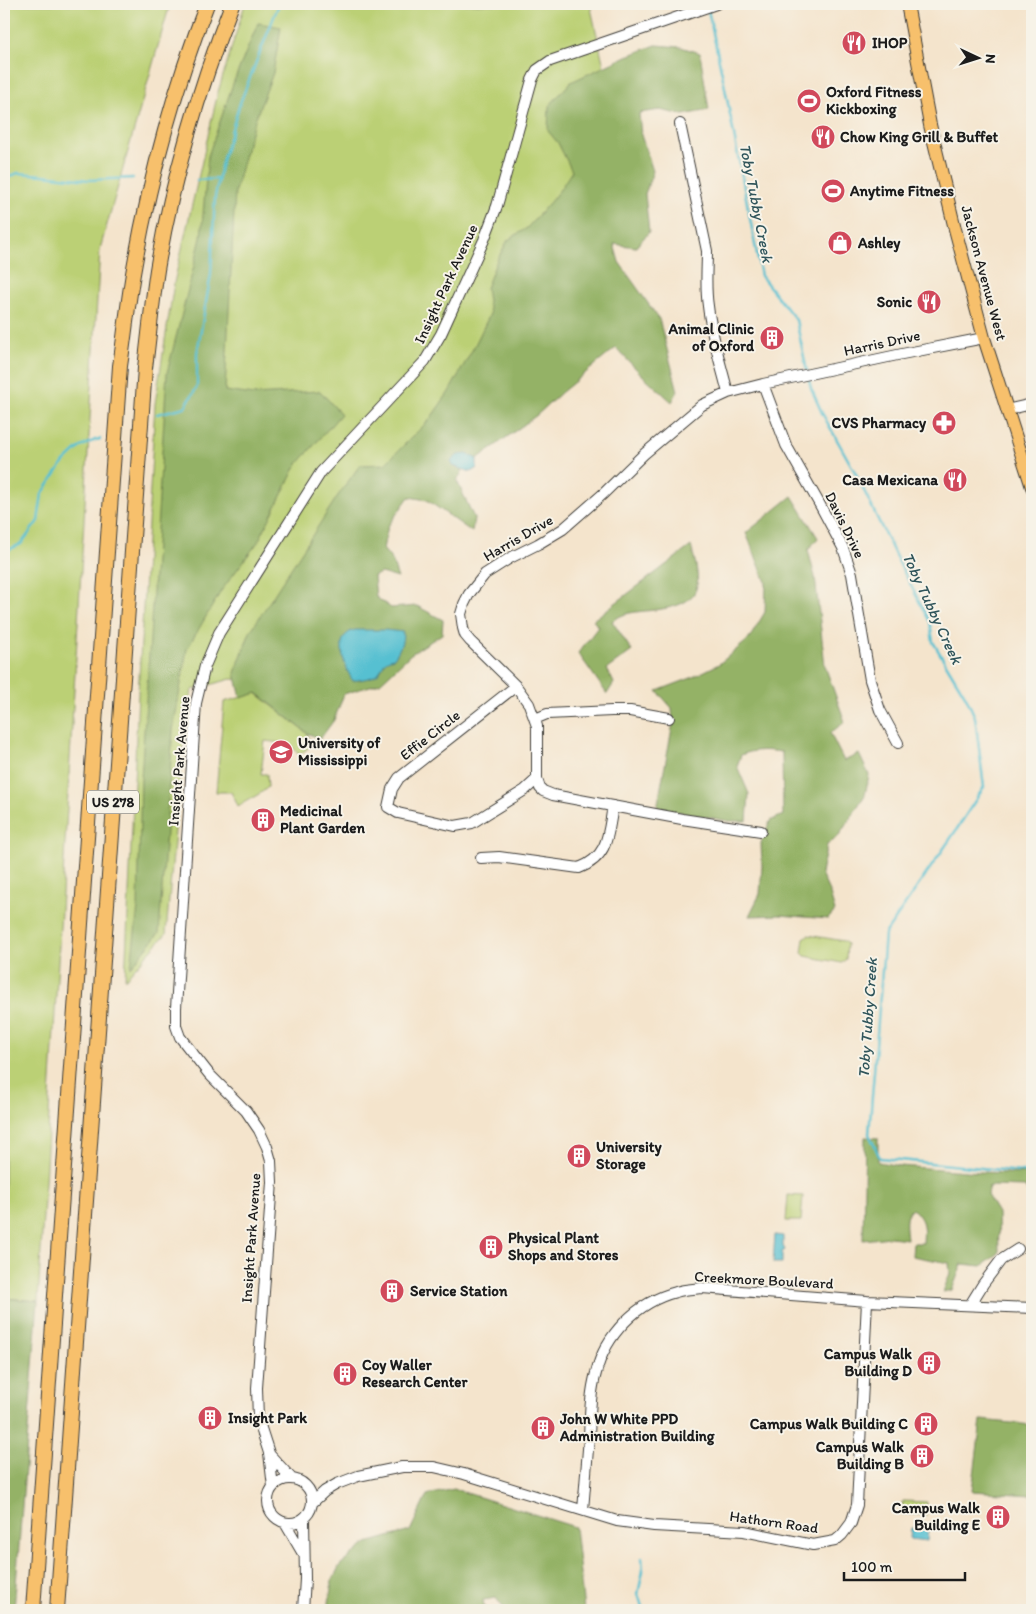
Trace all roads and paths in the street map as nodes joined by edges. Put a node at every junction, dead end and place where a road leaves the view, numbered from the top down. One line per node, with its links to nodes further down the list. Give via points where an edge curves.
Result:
1 (207, 4): 34 (highway, US 278, via 178,86 152,181 134,268 120,366)
2 (232, 4): 35 (highway, US 278, via 200,95 176,183 157,270 145,368)
3 (716, 4): 24 (street, Insight Park Avenue, via 550,61 537,70 497,206 441,334 425,361 321,472 219,633 205,666 196,703 176,1026 209,1074 254,1121 267,1146 272,1182 257,1388 258,1419)
4 (907, 4): 6 (main road, Jackson Avenue West, via 930,125)
5 (680, 124): 8 (street, via 707,251 708,308)
6 (984, 338): 7 (street, Harris Drive); 10 (main road, Jackson Avenue West)
7 (763, 384): 8 (street, Harris Drive); 15 (street, Davis Drive, via 786,445 843,548 852,574 870,680 880,710)
8 (728, 393): 12 (street, Harris Drive, via 702,405 563,529 485,574 470,594 461,614 465,635)
9 (1032, 404): 10 (street)
10 (1006, 410): 11 (main road, Jackson Avenue West)
11 (1032, 487)
12 (516, 686): 14 (street, Harris Drive); 16 (street, Effie Circle, via 399,778 388,807 398,813 455,826 472,823)
13 (668, 718): 14 (street, via 612,711 547,714)
14 (535, 719): 16 (street, Harris Drive)
15 (898, 742)
16 (537, 779): 17 (street, via 546,794)
17 (613, 806): 18 (street); 19 (street, via 605,845 589,864 579,868 499,857)
18 (761, 831)
19 (481, 858)
20 (1018, 1249): 22 (street, via 1001,1260)
21 (867, 1301): 22 (street); 30 (street, Creekmore Boulevard, via 702,1288 676,1291 635,1312 617,1330 596,1372 591,1398); 30 (street, Hathorn Road, via 857,1505 851,1522 835,1541 813,1544 744,1531 654,1526 617,1521)
22 (970, 1305): 23 (street)
23 (1032, 1308)
24 (269, 1453): 25 (street); 28 (street, Insight Park Avenue)
25 (292, 1479): 26 (street, Hathorn Road); 28 (street, via 285,1479)
26 (305, 1484): 27 (street, Hathorn Road); 29 (street)
27 (337, 1484): 29 (street, Hathorn Road); 30 (street, Hathorn Road, via 402,1466 434,1467)
28 (273, 1487): 32 (street, Hathorn Road, via 269,1505 274,1516)
29 (312, 1502): 31 (street, Hathorn Road)
30 (583, 1510)
31 (304, 1519): 32 (street); 33 (street, Hathorn Road)
32 (285, 1523): 33 (street, Hathorn Road)
33 (303, 1555): 36 (street, Hathorn Road)
34 (32, 1610)
35 (57, 1610)
36 (303, 1610)

